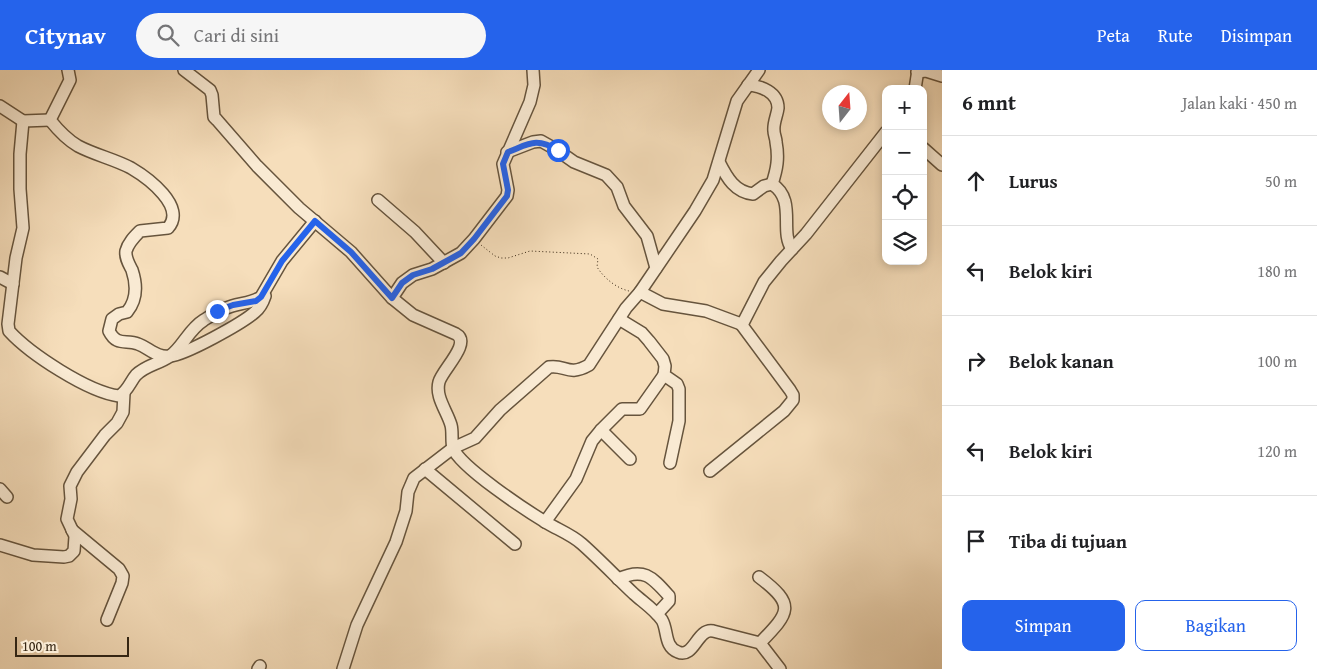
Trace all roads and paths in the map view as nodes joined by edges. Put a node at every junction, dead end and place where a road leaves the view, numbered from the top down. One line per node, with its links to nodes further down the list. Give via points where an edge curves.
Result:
1 (68, 70): 10 (street, via 70,80)
2 (184, 70): 19 (street, via 210,90 214,117 257,166)
3 (533, 70): 13 (street, via 530,102)
4 (759, 70): 7 (street)
5 (917, 71): 6 (street); 8 (street)
6 (942, 76)
7 (748, 85): 15 (street, via 737,101); 17 (street, via 764,88 777,100 774,131 778,158)
8 (915, 85)
9 (0, 106): 11 (street)
10 (50, 120): 11 (street); 31 (street, via 63,136 75,144 141,175 158,188 173,208 174,217 168,228 140,232 127,248 136,293 127,312 112,319 109,331 116,340 138,344 157,355)
11 (23, 121): 25 (street, via 20,190 23,228)
12 (882, 137): 21 (street)
13 (508, 152): 20 (street, via 503,164 507,196); 23 (street, via 540,142 574,162 606,175 618,187 624,206 647,236)
14 (927, 152): 16 (street)
15 (719, 162): 17 (street, via 732,185 741,190 753,194); 23 (street, via 713,180 695,211)
16 (942, 165)
17 (772, 184): 21 (street, via 780,192 786,208 787,240)
18 (378, 200): 22 (street)
19 (315, 221): 26 (street, via 282,261); 28 (street, via 351,252)
20 (474, 239): 22 (street, via 461,253); 27 (path, via 501,258 530,251 590,254 598,259 597,267 607,279 620,288)
21 (792, 249): 30 (street, via 764,282)
22 (444, 263): 28 (street, via 413,275 402,283)
23 (656, 268): 27 (street)
24 (0, 277): 25 (street)
25 (13, 284): 33 (street, via 8,324 13,335 38,357 78,381 115,395)
26 (266, 290): 31 (street, via 256,301 233,305 202,321); 31 (street, via 255,312 194,348)
27 (640, 292): 29 (street); 30 (street, via 662,304 706,311)
28 (392, 298): 35 (street, via 412,315 460,336 460,348 439,382 438,392 450,425)
29 (619, 319): 32 (street, via 649,341 663,359); 35 (street, via 589,365 574,371 549,367 500,410 475,438)
30 (741, 324): 39 (street, via 790,390 793,400 784,411)
31 (170, 356): 33 (street, via 142,370)
32 (664, 375): 34 (street, via 640,409 622,409); 37 (street, via 680,389 679,421)
33 (124, 393): 41 (street, via 123,412 70,486 67,519)
34 (600, 430): 36 (street); 40 (street, via 576,479)
35 (453, 448): 38 (street); 40 (street, via 468,467)
36 (630, 459)
37 (670, 463)
38 (425, 469): 42 (street); 49 (street, via 414,478 408,492 396,542 357,625)
39 (710, 471)
40 (545, 522): 45 (street, via 567,533)
41 (71, 529): 43 (street, via 75,536 74,551 69,556 33,555); 47 (street, via 119,569 123,576)
42 (515, 544)
43 (0, 545)
44 (759, 577): 48 (street, via 775,589 784,600 786,609 784,616)
45 (618, 578): 46 (street); 46 (street, via 639,573 655,580 669,596 669,601)
46 (657, 614): 48 (street, via 663,622 671,648 680,653 687,652 708,630)
47 (107, 620)
48 (760, 643): 50 (street)
49 (343, 669)
50 (780, 669)

